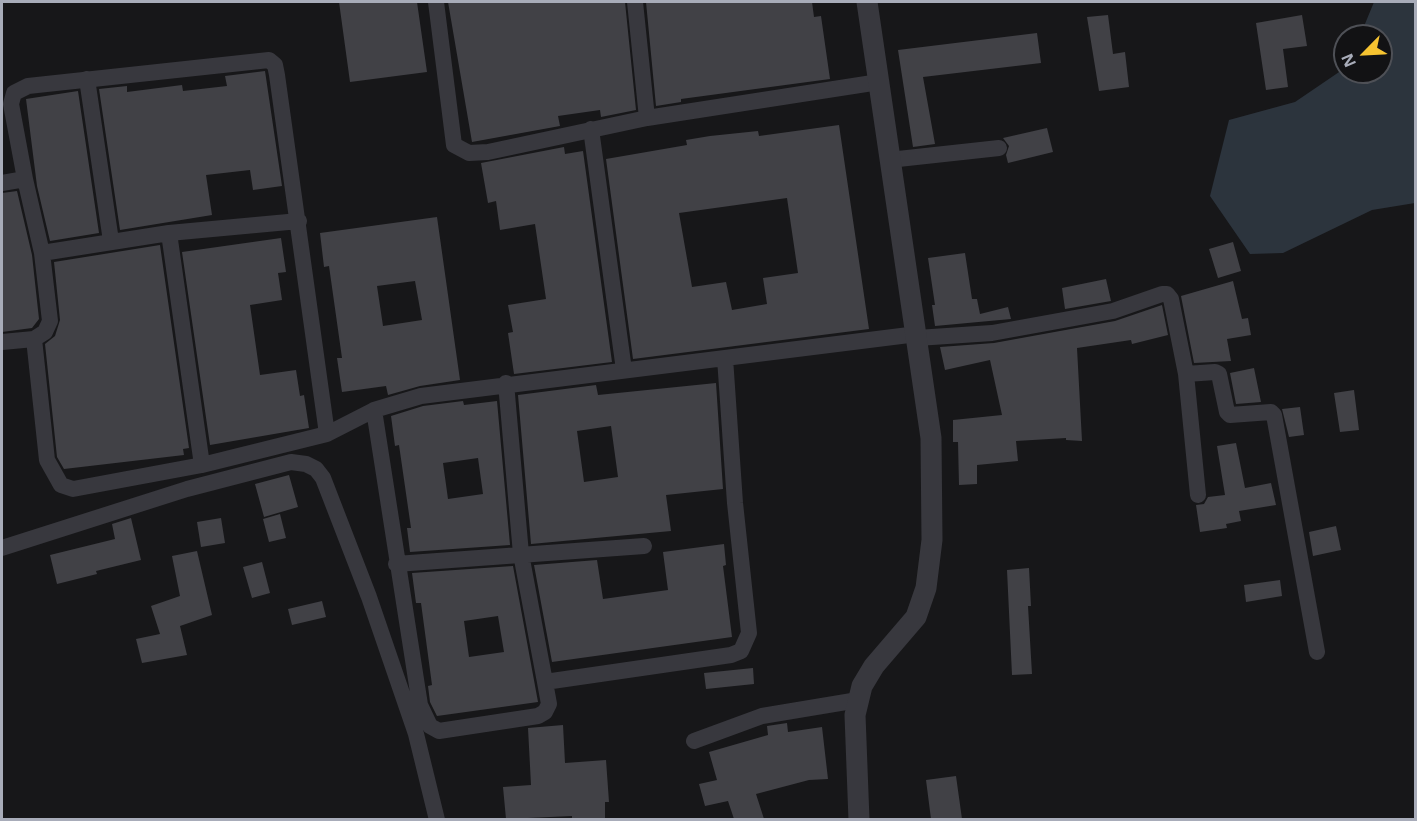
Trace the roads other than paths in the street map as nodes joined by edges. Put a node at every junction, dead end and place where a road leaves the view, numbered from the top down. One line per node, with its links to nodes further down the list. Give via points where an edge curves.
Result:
1 (436, 2): 7 (street, via 454,146 469,153 488,152)
2 (635, 2): 6 (street)
3 (867, 2): 5 (street)
4 (87, 79): 10 (street, via 28,86 14,93 11,104); 12 (street, via 269,60 277,75); 14 (street)
5 (879, 82): 6 (street); 9 (street)
6 (647, 118): 7 (street)
7 (591, 129): 20 (street)
8 (999, 148): 9 (street)
9 (889, 160): 16 (street)
10 (25, 179): 11 (street); 15 (street)
11 (2, 183)
12 (298, 221): 13 (street); 24 (street)
13 (169, 233): 14 (street); 25 (street)
14 (111, 241): 15 (street)
15 (42, 253): 17 (street, via 50,321 45,332)
16 (917, 336): 19 (street); 21 (street, via 992,333 1113,311 1167,294); 33 (street, via 931,438 932,540 926,588 916,617 874,666)
17 (34, 339): 18 (street); 25 (street, via 47,460 61,485 73,489 95,487)
18 (2, 342)
19 (724, 358): 20 (street); 32 (street, via 748,633 741,651)
20 (624, 370): 22 (street)
21 (1186, 374): 26 (street); 31 (street, via 1219,374 1230,415 1274,415)
22 (506, 383): 23 (street, via 421,396); 29 (street)
23 (374, 410): 24 (street); 30 (street)
24 (327, 434): 25 (street)
25 (202, 465)
26 (1198, 495)
27 (644, 546): 29 (street)
28 (2, 548): 35 (street, via 187,489 291,462 315,469 323,478 369,597 416,734)
29 (521, 554): 30 (street); 32 (street)
30 (396, 564): 32 (street, via 420,705 430,726 439,731 538,716 549,704)
31 (1317, 652)
32 (545, 682)
33 (858, 700): 34 (street, via 762,716); 36 (street, via 855,715)
34 (694, 741)
35 (437, 819)
36 (859, 819)

